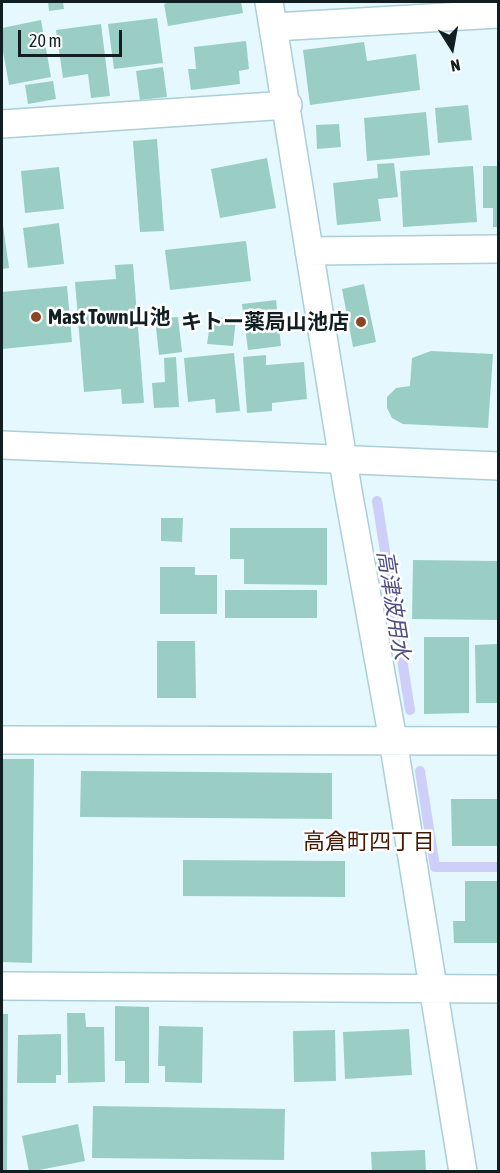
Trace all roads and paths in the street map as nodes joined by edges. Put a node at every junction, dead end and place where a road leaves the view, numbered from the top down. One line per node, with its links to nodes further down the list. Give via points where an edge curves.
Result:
1 (272, 14): 2 (street); 3 (street)
2 (498, 14)
3 (288, 105): 4 (street); 6 (street)
4 (2, 124)
5 (498, 249): 6 (street)
6 (309, 251): 8 (street)
7 (2, 445): 8 (street)
8 (344, 459): 9 (street); 11 (street)
9 (498, 466)
10 (2, 740): 11 (street)
11 (393, 740): 12 (street); 14 (street)
12 (498, 741)
13 (2, 986): 14 (street)
14 (433, 988): 15 (street); 16 (street)
15 (498, 988)
16 (463, 1172)

